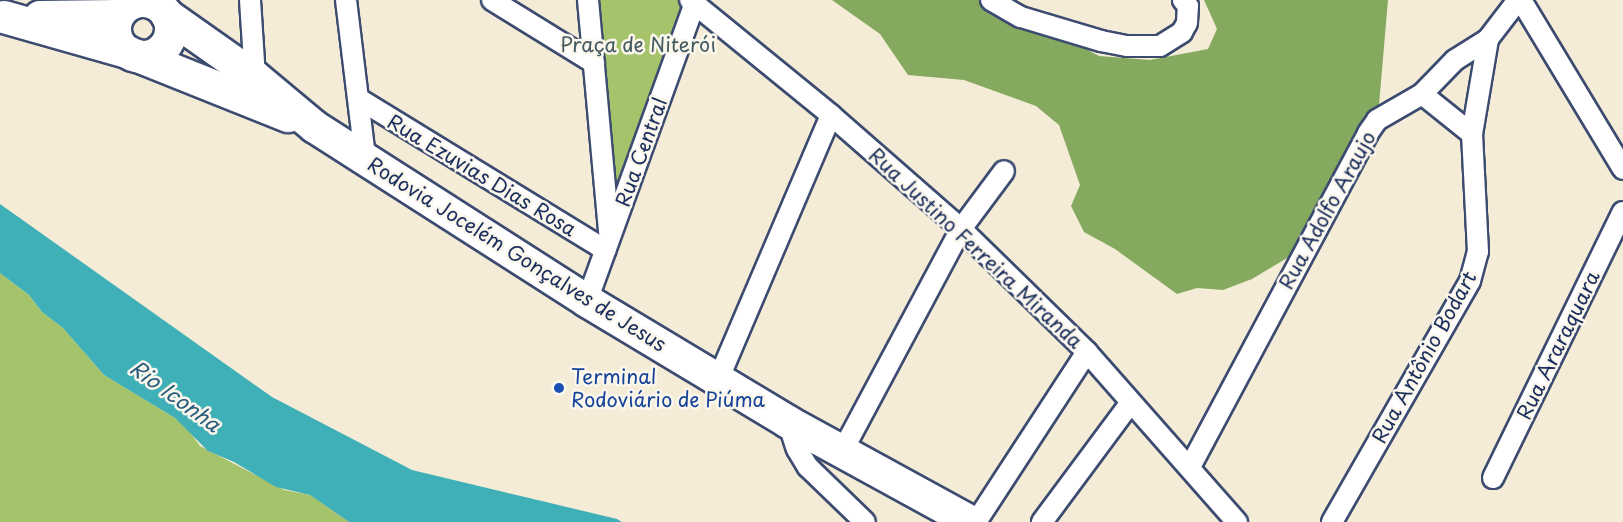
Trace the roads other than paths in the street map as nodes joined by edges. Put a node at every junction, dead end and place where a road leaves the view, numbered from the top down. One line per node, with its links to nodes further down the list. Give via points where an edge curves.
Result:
1 (250, 0): 14 (street)
2 (346, 0): 16 (street)
3 (492, 0): 13 (street)
4 (588, 0): 13 (street)
5 (991, 0): 8 (street, via 1021,17 1127,46 1160,46 1173,39 1187,23)
6 (1520, 0): 11 (street, Rua Adolfo Araujo); 21 (street)
7 (693, 1): 17 (street, Rua Justino Ferreira Miranda); 25 (street, Rua Central)
8 (1186, 3)
9 (143, 6): 10 (main road, Rodovia Jocelém Gonçalves de Jesus); 12 (main road, via 116,34 119,43); 12 (main road, via 171,30 169,39 156,53); 14 (main road, Rodovia Jocelém Gonçalves de Jesus)
10 (2, 17): 12 (main road, Rodovia Jocelém Gonçalves de Jesus)
11 (1488, 39): 15 (street, Rua Adolfo Araujo, via 1455,60); 19 (street, Rua Antônio Bodart)
12 (134, 55): 18 (main road, Rodovia Jocelém Gonçalves de Jesus)
13 (594, 63): 25 (street)
14 (255, 76): 18 (main road, Rodovia Jocelém Gonçalves de Jesus)
15 (1422, 94): 19 (street); 32 (street, Rua Adolfo Araujo, via 1377,120 1368,133)
16 (359, 99): 20 (street); 25 (street, Rua Ezuvias Dias Rosa)
17 (831, 115): 24 (street, Rua Justino Ferreira Miranda); 28 (street)
18 (315, 127): 20 (main road, Rodovia Jocelém Gonçalves de Jesus)
19 (1472, 134): 39 (street, Rua Antônio Bodart, via 1478,252 1470,281)
20 (365, 158): 26 (main road, Rodovia Jocelém Gonçalves de Jesus)
21 (1623, 169)
22 (1004, 171): 24 (street)
23 (1623, 212): 33 (street, Rua Araraquara)
24 (961, 229): 27 (street, Rua Justino Ferreira Miranda); 31 (street)
25 (607, 244): 26 (street, Rua Central)
26 (587, 301): 28 (main road, Rodovia Jocelém Gonçalves de Jesus)
27 (1087, 352): 29 (street, Rua Justino Ferreira Miranda); 36 (street)
28 (718, 380): 30 (main road, Rodovia Jocelém Gonçalves de Jesus)
29 (1131, 402): 32 (street, Rua Justino Ferreira Miranda); 37 (street)
30 (788, 422): 31 (main road, Rodovia Jocelém Gonçalves de Jesus); 34 (street, via 797,450 808,467)
31 (843, 450): 35 (main road, Rodovia Jocelém Gonçalves de Jesus)
32 (1190, 467): 38 (street, Rua Justino Ferreira Miranda)
33 (1493, 478)
34 (865, 522)
35 (971, 522)
36 (976, 522)
37 (1042, 522)
38 (1237, 522)
39 (1332, 522)

